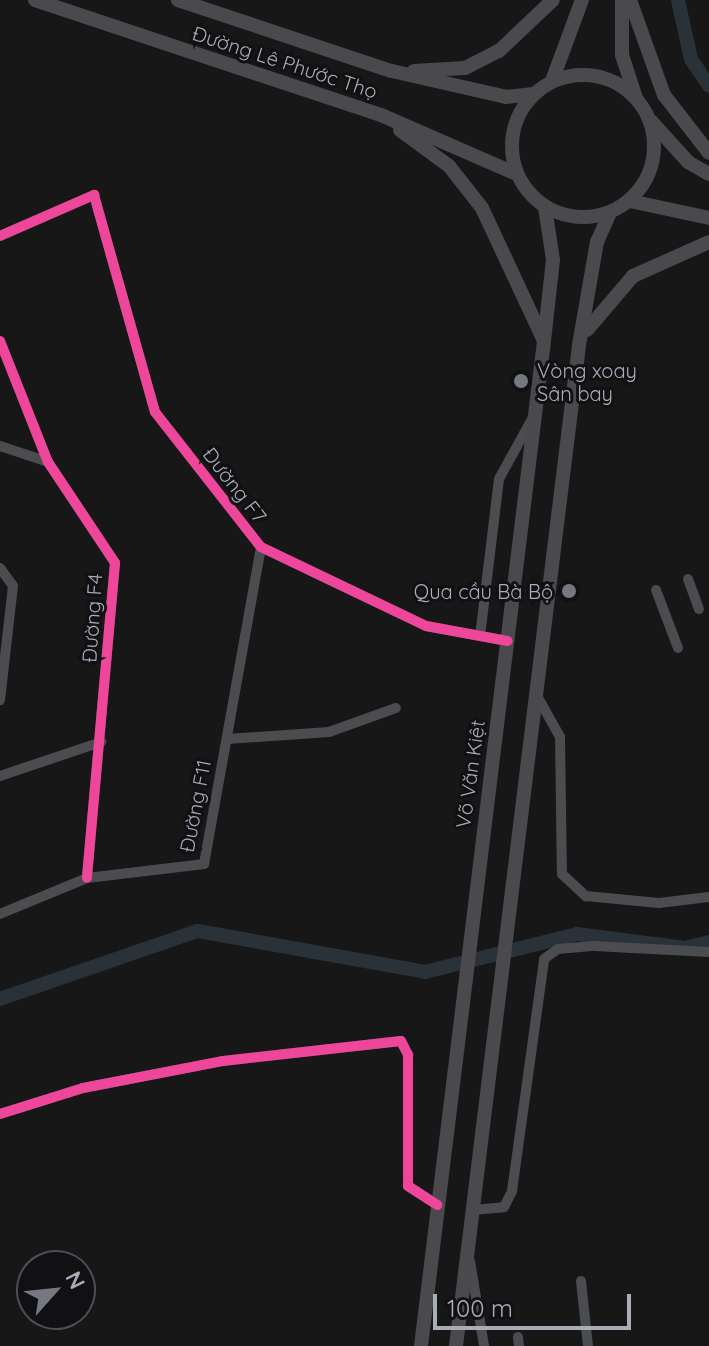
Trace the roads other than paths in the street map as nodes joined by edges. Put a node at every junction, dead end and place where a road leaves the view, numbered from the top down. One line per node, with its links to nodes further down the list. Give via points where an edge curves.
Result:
1 (35, 0): 11 (main road, Đường Lê Phước Thọ)
2 (178, 0): 7 (main road, Đường Lê Phước Thọ)
3 (553, 0): 7 (main road, via 511,41 465,68)
4 (582, 0): 8 (main road)
5 (622, 0): 10 (main road, via 622,55)
6 (630, 0): 13 (main road, via 664,95)
7 (392, 71): 9 (main road, Đường Lê Phước Thọ, via 506,97)
8 (552, 81): 9 (main road); 10 (main road, via 597,76)
9 (534, 94): 14 (main road, via 513,131)
10 (636, 99): 12 (main road)
11 (381, 115): 14 (main road, Đường Lê Phước Thọ); 23 (main road, via 465,184 522,283)
12 (648, 118): 15 (main road, via 688,162); 16 (main road, via 652,163)
13 (709, 153)
14 (517, 174): 17 (main road)
15 (709, 174)
16 (630, 201): 18 (main road); 19 (main road)
17 (545, 207): 18 (main road, via 588,218); 23 (main road, Võ Văn Kiệt, via 553,260)
18 (610, 213): 24 (main road, via 597,242)
19 (709, 218)
20 (0, 236): 28 (street, Đường F7, via 94,195 155,412)
21 (709, 242): 24 (main road, via 667,255 612,292)
22 (0, 341): 27 (street, Đường F4)
23 (544, 341): 25 (main road, Võ Văn Kiệt)
24 (579, 345): 36 (main road)
25 (535, 413): 33 (street, via 499,479); 34 (main road, Võ Văn Kiệt)
26 (0, 446): 27 (street)
27 (48, 462): 40 (street, Đường F4, via 115,563)
28 (261, 547): 33 (street, Đường F7, via 426,626); 39 (street, Đường F11)
29 (0, 568): 37 (street, via 13,586)
30 (688, 579): 32 (street)
31 (656, 590): 35 (street)
32 (699, 609)
33 (480, 636): 34 (street, Đường F7)
34 (508, 641): 47 (main road, Võ Văn Kiệt)
35 (678, 648)
36 (536, 694): 43 (street, via 560,737 562,874 586,896 659,903); 48 (main road)
37 (0, 700)
38 (396, 708): 39 (street, via 329,732)
39 (227, 739): 42 (street, Đường F11, via 204,864)
40 (101, 742): 41 (street); 42 (street, Đường F4)
41 (0, 776)
42 (87, 878): 44 (street, Đường F11)
43 (709, 897)
44 (0, 914)
45 (709, 952): 48 (street, via 594,946 558,949 544,959 512,1191 504,1207)
46 (0, 1114): 47 (street, via 83,1088 223,1061 401,1041 408,1055 405,1174 408,1186)
47 (437, 1205): 51 (main road, Võ Văn Kiệt)
48 (472, 1210): 49 (main road)
49 (468, 1247): 52 (main road); 53 (street)
50 (581, 1281): 54 (street)
51 (421, 1346)
52 (456, 1346)
53 (484, 1346)
54 (588, 1346)

